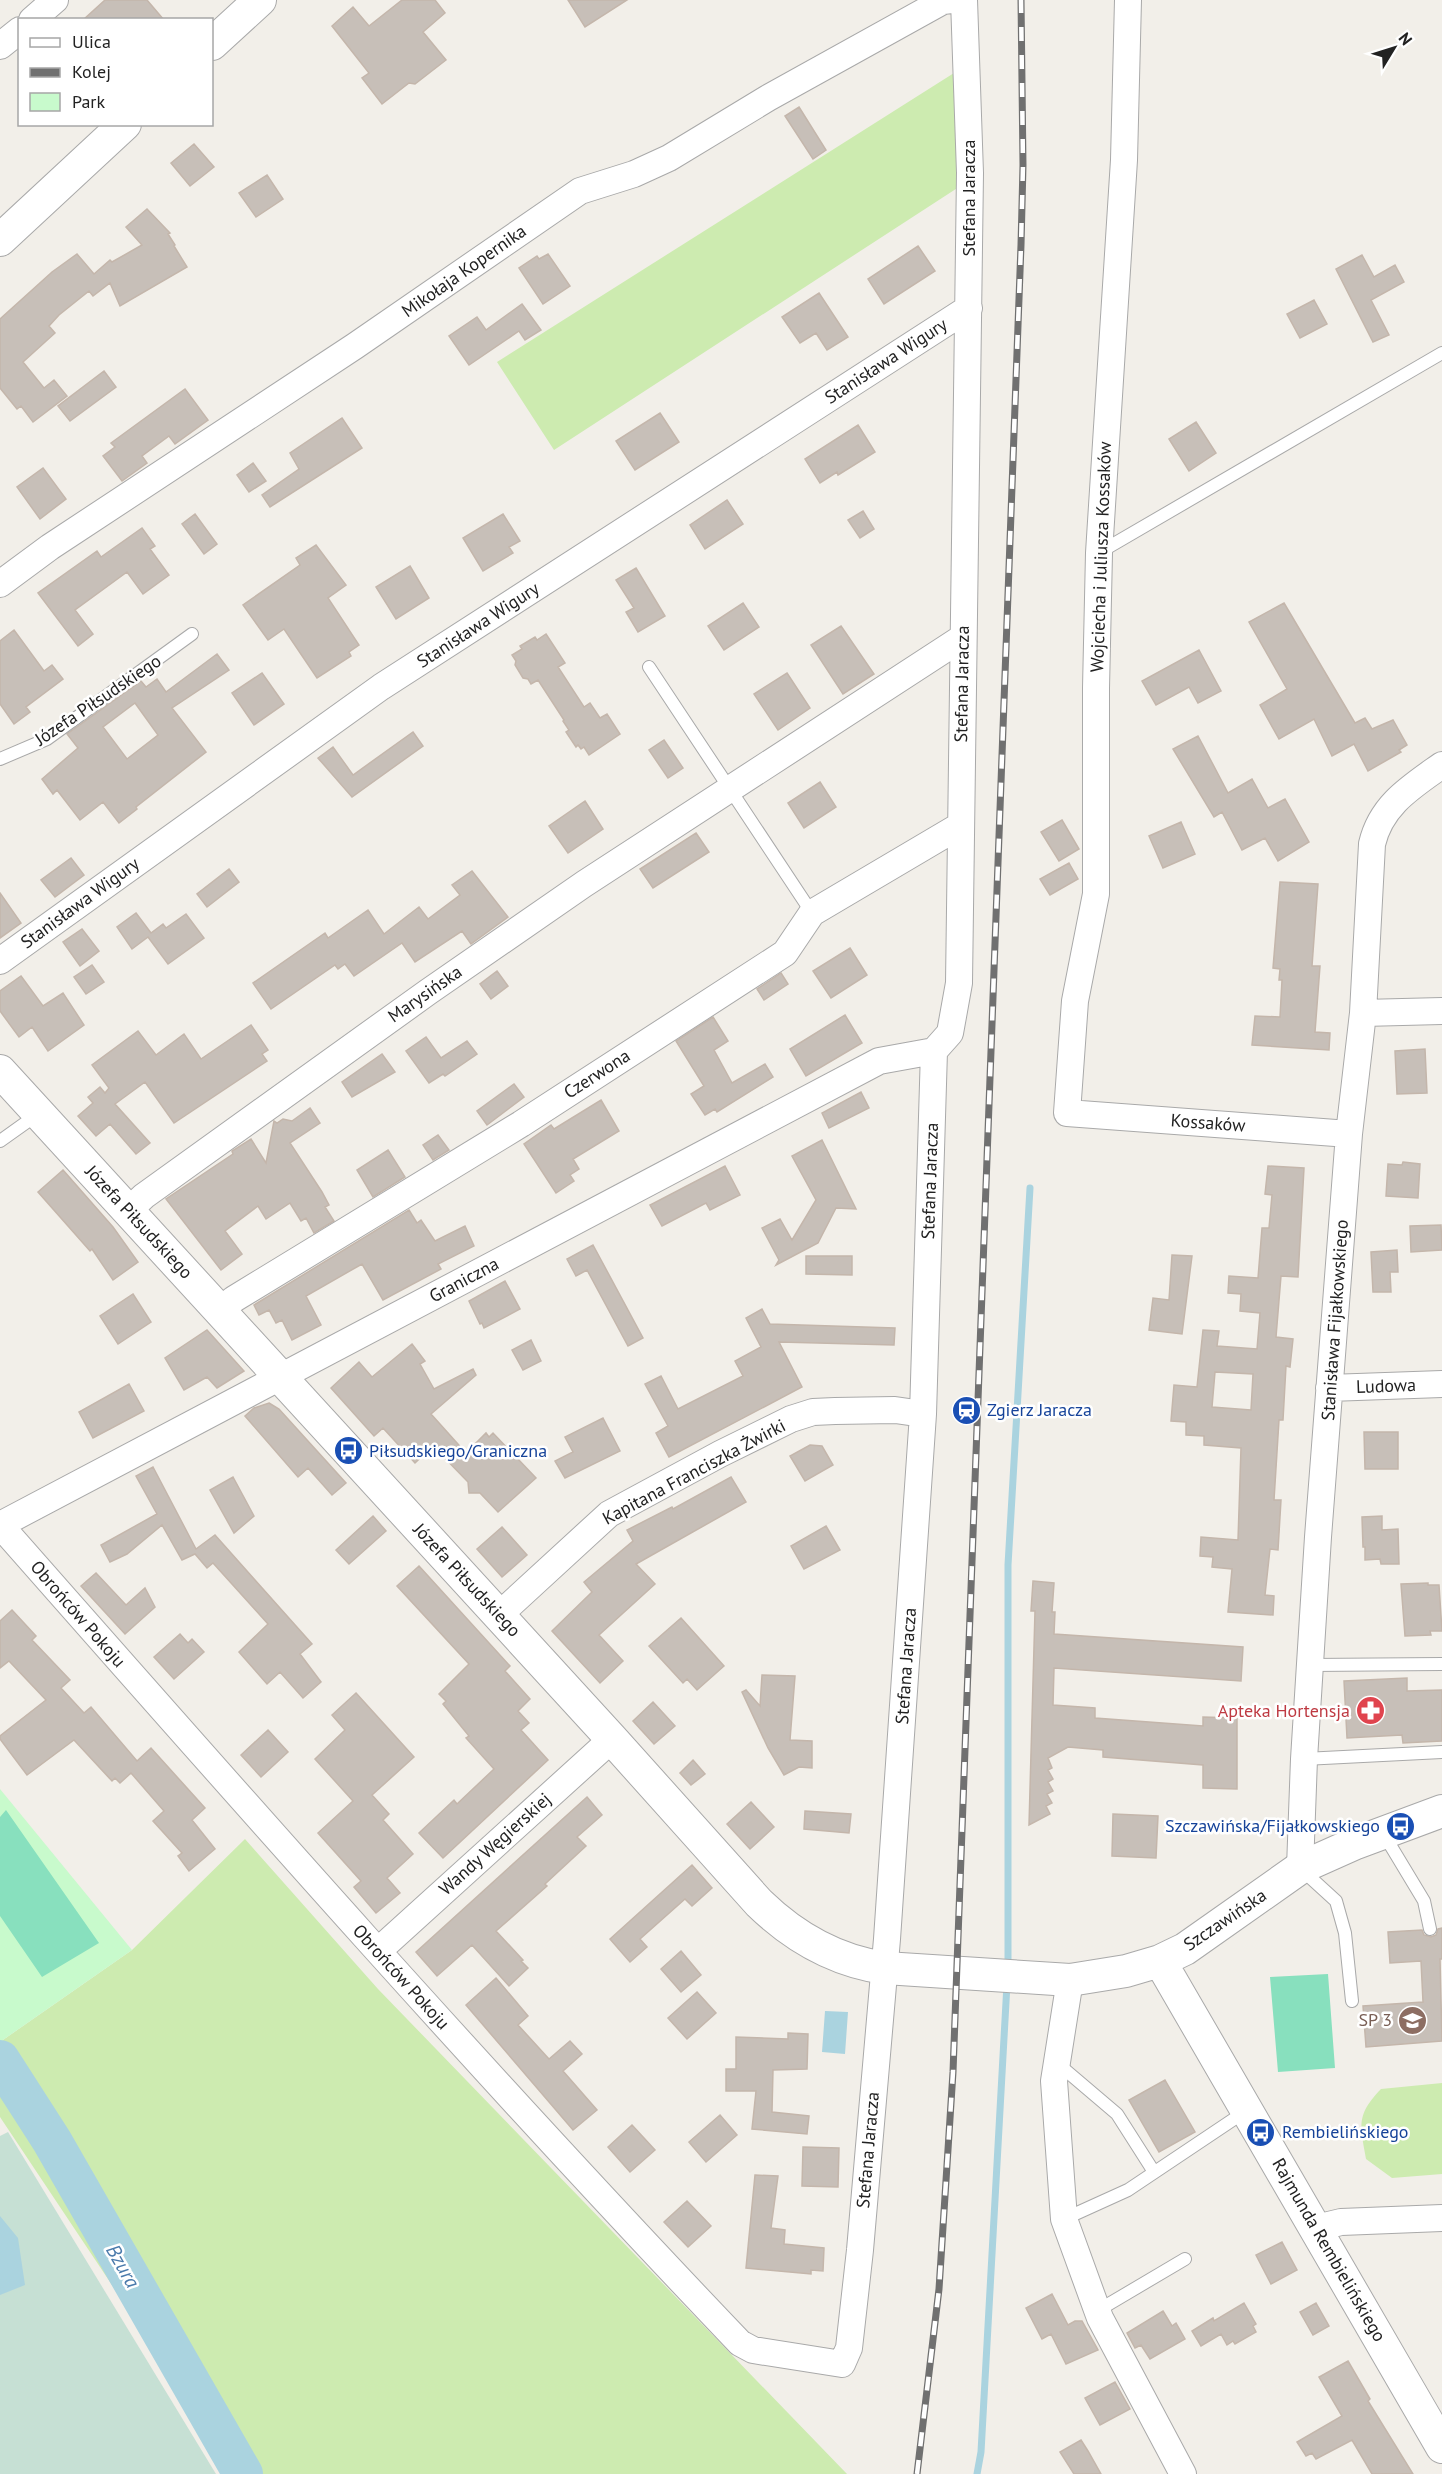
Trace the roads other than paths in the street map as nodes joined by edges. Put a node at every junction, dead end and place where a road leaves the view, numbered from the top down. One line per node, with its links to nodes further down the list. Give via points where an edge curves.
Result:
1 (55, 0): 6 (street)
2 (260, 0): 8 (street)
3 (951, 0): 15 (street, Mikołaja Kopernika, via 768,98 669,159 580,191)
4 (964, 0): 12 (street, Stefana Jaracza, via 970,173)
5 (1128, 0): 14 (street, Wojciecha i Juliusza Kossaków, via 1124,160)
6 (34, 18)
7 (18, 32): 9 (street)
8 (213, 43)
9 (0, 46)
10 (123, 126): 11 (street)
11 (0, 240)
12 (969, 308): 17 (street, Stefana Jaracza); 24 (street, Stanisława Wigury, via 381,687)
13 (1442, 353): 14 (lane)
14 (1099, 553): 30 (street, Wojciecha i Juliusza Kossaków, via 1096,894 1075,1001)
15 (0, 584)
16 (192, 634): 19 (lane, Józefa Piłsudskiego, via 47,739)
17 (962, 638): 21 (street, Marysińska); 22 (street, Stefana Jaracza)
18 (649, 668): 21 (lane)
19 (0, 759)
20 (1442, 765): 26 (street, Stanisława Fijałkowskiego, via 1411,787 1380,818 1372,844)
21 (730, 789): 23 (lane); 33 (street, Marysińska, via 428,992)
22 (961, 825): 23 (street, Czerwona); 27 (street, Stefana Jaracza, via 959,983 950,1033)
23 (812, 913): 34 (street, Czerwona, via 785,953 521,1124)
24 (0, 961)
25 (1442, 1011): 26 (street)
26 (1363, 1014): 31 (street, Stanisława Fijałkowskiego)
27 (934, 1051): 35 (street, Graniczna, via 879,1061); 38 (street, Stefana Jaracza)
28 (0, 1071): 29 (street, Józefa Piłsudskiego)
29 (38, 1113): 32 (lane); 33 (street, Józefa Piłsudskiego)
30 (1067, 1113): 31 (street, Kossaków)
31 (1349, 1134): 37 (street, Stanisława Fijałkowskiego)
32 (0, 1141)
33 (129, 1210): 34 (street, Józefa Piłsudskiego)
34 (220, 1310): 35 (street, Józefa Piłsudskiego)
35 (280, 1377): 39 (street, Graniczna); 40 (street, Józefa Piłsudskiego)
36 (1442, 1384): 37 (street, Ludowa)
37 (1329, 1388): 42 (street, Stanisława Fijałkowskiego)
38 (923, 1414): 40 (street, Kapitana Franciszka Żwirki, via 896,1410 835,1411 791,1419 609,1514); 52 (street, Stefana Jaracza)
39 (0, 1525): 50 (street, Obrońców Pokoju)
40 (499, 1615): 43 (street, Józefa Piłsudskiego)
41 (1442, 1664): 42 (lane)
42 (1310, 1665): 45 (street, Stanisława Fijałkowskiego)
43 (612, 1738): 50 (street, Wandy Węgierskiej); 52 (street, Józefa Piłsudskiego, via 783,1925 819,1948 866,1966)
44 (1442, 1752): 45 (lane)
45 (1304, 1759): 48 (street, Stanisława Fijałkowskiego)
46 (1442, 1811): 47 (street, Szczawińska)
47 (1382, 1833): 48 (street, Szczawińska); 49 (lane, via 1424,1901)
48 (1300, 1868): 51 (street, Szczawińska, via 1216,1929); 55 (lane, via 1336,1901 1345,1933)
49 (1430, 1929)
50 (378, 1951): 64 (street, Obrońców Pokoju, via 622,2220 740,2343 753,2350)
51 (1160, 1961): 54 (street, Szczawińska); 57 (street, Rajmunda Rembielińskiego)
52 (885, 1968): 53 (street, Józefa Piłsudskiego); 64 (street, Stefana Jaracza, via 860,2250 849,2348)
53 (996, 1976): 54 (street, Szczawińska)
54 (1070, 1980): 56 (street)
55 (1352, 2001)
56 (1057, 2063): 58 (lane, via 1117,2114); 60 (street, via 1054,2081)
57 (1248, 2110): 58 (lane); 61 (street, Rajmunda Rembielińskiego)
58 (1154, 2172): 60 (lane, via 1128,2190)
59 (1442, 2218): 61 (street, via 1341,2222)
60 (1064, 2219): 63 (street)
61 (1316, 2228): 65 (street, Rajmunda Rembielińskiego)
62 (1185, 2259): 63 (lane)
63 (1097, 2311): 66 (street)
64 (842, 2364)
65 (1442, 2447)
66 (1183, 2474)

